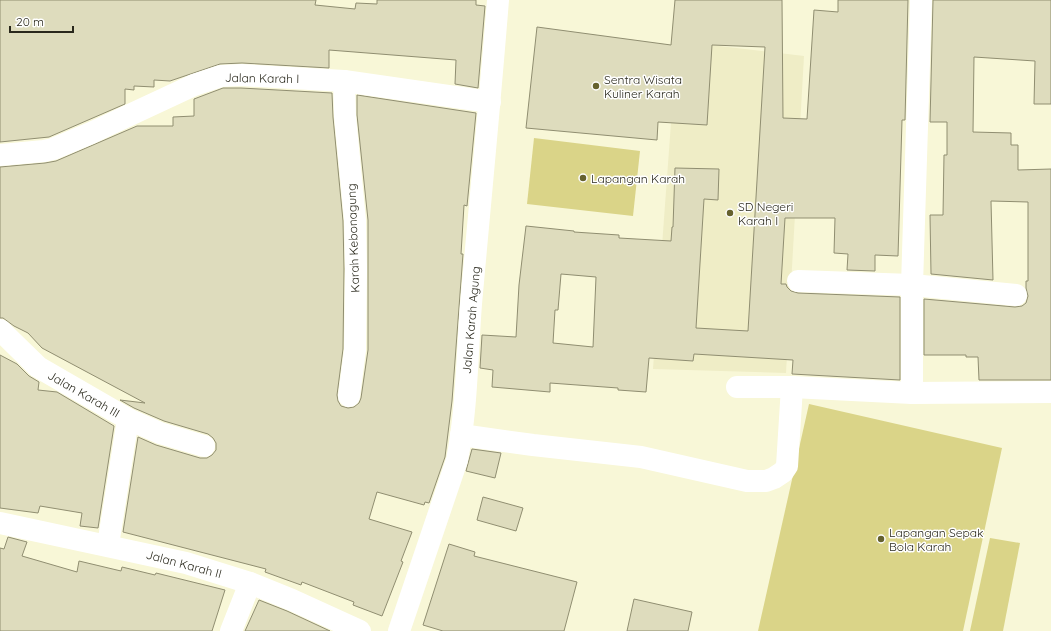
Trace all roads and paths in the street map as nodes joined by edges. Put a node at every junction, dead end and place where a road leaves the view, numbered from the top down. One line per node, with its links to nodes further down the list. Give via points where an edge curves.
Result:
1 (498, 0): 4 (street, Jalan Karah Agung)
2 (921, 0): 7 (street)
3 (344, 81): 4 (street, Jalan Karah I); 5 (street, Jalan Karah I, via 222,76 194,85 53,149); 14 (street, Karah Kebonagung, via 355,220 356,269 355,350)
4 (490, 102): 16 (street, Jalan Karah Agung)
5 (0, 155)
6 (798, 281): 7 (street)
7 (912, 285): 8 (street); 13 (street)
8 (1016, 295)
9 (0, 330): 15 (street, Jalan Karah III, via 38,367)
10 (737, 387): 11 (street)
11 (792, 387): 13 (street); 16 (street, via 787,466 779,475 766,481 747,480 641,457)
12 (1051, 392): 13 (street)
13 (912, 393)
14 (349, 396)
15 (128, 419): 17 (street, via 160,433); 19 (street, Jalan Karah III)
16 (461, 435): 23 (street, Jalan Karah Agung, via 456,460)
17 (204, 446)
18 (0, 524): 19 (street, Jalan Karah II)
19 (108, 545): 20 (street, Jalan Karah II, via 186,563)
20 (250, 584): 21 (street); 22 (street, Jalan Karah II)
21 (231, 631)
22 (360, 631)
23 (399, 631)

